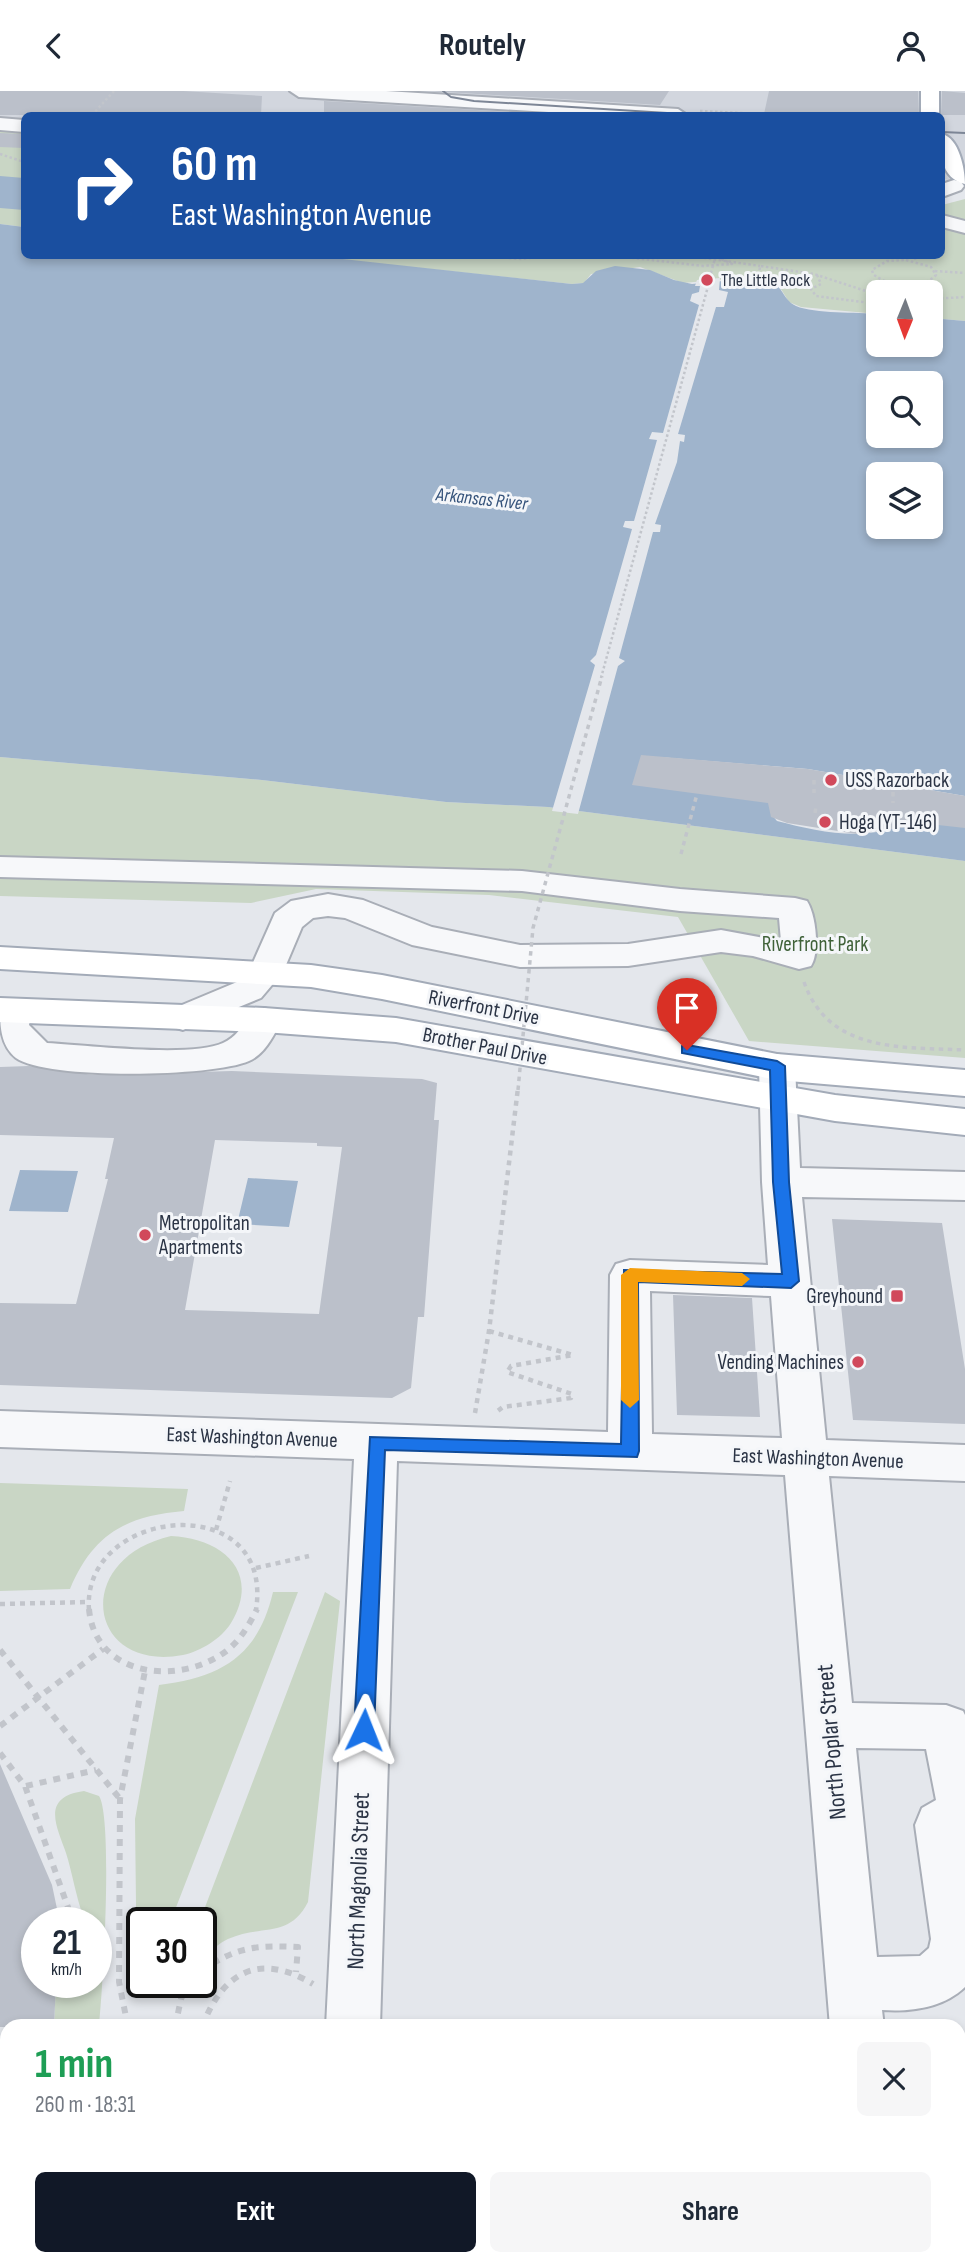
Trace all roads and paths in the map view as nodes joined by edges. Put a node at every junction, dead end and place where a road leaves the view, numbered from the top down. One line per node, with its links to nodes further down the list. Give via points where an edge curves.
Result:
1 (114, 91): 7 (path)
2 (299, 91): 4 (street)
3 (930, 91): 9 (main road)
4 (365, 93): 5 (street)
5 (429, 103): 6 (street)
6 (678, 111): 8 (path)
7 (95, 112)
8 (704, 112)
9 (930, 112)
10 (0, 124): 11 (street)
11 (21, 126)
12 (945, 132): 13 (main road)
13 (964, 133)
14 (945, 146): 17 (main road, via 956,170)
15 (0, 155): 16 (path)
16 (21, 161)
17 (953, 185)
18 (945, 222): 19 (street)
19 (965, 227)
20 (642, 259): 27 (path, via 704,266)
21 (705, 259): 27 (path)
22 (713, 259): 59 (path, bridge, via 533,927)
23 (722, 259): 27 (path)
24 (909, 259): 26 (path)
25 (906, 260): 26 (path); 29 (path); 29 (path, via 880,263 873,274 892,284 912,286 934,279)
26 (913, 260)
27 (732, 264): 28 (path)
28 (760, 266): 31 (path); 32 (path)
29 (935, 271): 30 (path)
30 (965, 273)
31 (760, 275)
32 (817, 275): 33 (path); 37 (path, via 821,283 811,289 816,296)
33 (860, 291): 34 (path); 37 (path)
34 (866, 292)
35 (965, 297): 36 (path)
36 (943, 299)
37 (859, 302): 38 (path)
38 (866, 303)
39 (814, 780): 41 (path)
40 (893, 792): 43 (path)
41 (814, 793)
42 (697, 794): 44 (path)
43 (893, 803)
44 (681, 853)
45 (0, 867): 47 (street, via 522,881 795,909)
46 (0, 958): 48 (main road, Riverfront Drive)
47 (799, 958): 48 (street, via 721,941 628,955 520,956 424,937 351,908 328,905 303,909 287,921); 52 (path, via 806,998 825,1022 844,1033 891,1044)
48 (266, 972): 50 (street, via 249,990); 53 (main road, Riverfront Drive, via 382,986)
49 (7, 1011): 50 (main road, Brother Paul Drive); 51 (street, via 11,1027 28,1049 41,1055 189,1061 236,1052 255,1038)
50 (183, 1018): 51 (main road, Brother Paul Drive)
51 (264, 1020): 53 (main road, Brother Paul Drive, via 396,1030)
52 (965, 1050)
53 (779, 1083): 54 (main road, Riverfront Drive); 55 (main road, Brother Paul Drive, via 835,1108); 56 (street, North Poplar Street)
54 (965, 1083)
55 (965, 1122)
56 (781, 1182): 57 (street); 58 (street, North Poplar Street)
57 (965, 1186)
58 (791, 1281): 64 (street, via 630,1275); 65 (street, North Poplar Street)
59 (489, 1331): 60 (path); 61 (path, via 573,1355 511,1366 507,1372 572,1394 571,1398 503,1407)
60 (475, 1414)
61 (493, 1415)
62 (0, 1429): 63 (street, East Washington Avenue)
63 (376, 1443): 64 (street, East Washington Avenue); 93 (street, North Magnolia Street)
64 (630, 1451): 65 (street, East Washington Avenue)
65 (806, 1457): 66 (street, East Washington Avenue); 77 (street, North Poplar Street)
66 (965, 1462)
67 (230, 1481): 68 (path)
68 (216, 1530): 70 (path, via 241,1546); 71 (path, via 173,1525 151,1529 122,1543 100,1567)
69 (309, 1556): 70 (path)
70 (256, 1568): 75 (path, via 259,1598 250,1627 228,1652 198,1668 162,1674)
71 (88, 1602): 72 (path); 73 (path, via 90,1626)
72 (0, 1604)
73 (103, 1649): 75 (path, via 129,1667); 76 (path)
74 (0, 1650): 76 (path)
75 (145, 1671): 82 (path)
76 (38, 1697): 78 (path); 80 (path)
77 (830, 1725): 83 (street, via 946,1727); 89 (street, North Poplar Street)
78 (0, 1726)
79 (0, 1753): 81 (path)
80 (96, 1770): 81 (path); 82 (path)
81 (26, 1786): 84 (path)
82 (120, 1799): 90 (path, via 119,1982)
83 (964, 1811): 89 (street, via 940,1825 957,1939 950,1967 925,1983)
84 (68, 1907)
85 (217, 1959): 86 (path, via 231,1949 298,1947)
86 (296, 1972): 87 (path); 92 (path, via 255,1968 236,1976 219,1990)
87 (319, 1992)
88 (182, 1998): 91 (path)
89 (855, 2004)
90 (126, 2019)
91 (177, 2019)
92 (204, 2019)
93 (353, 2019)

